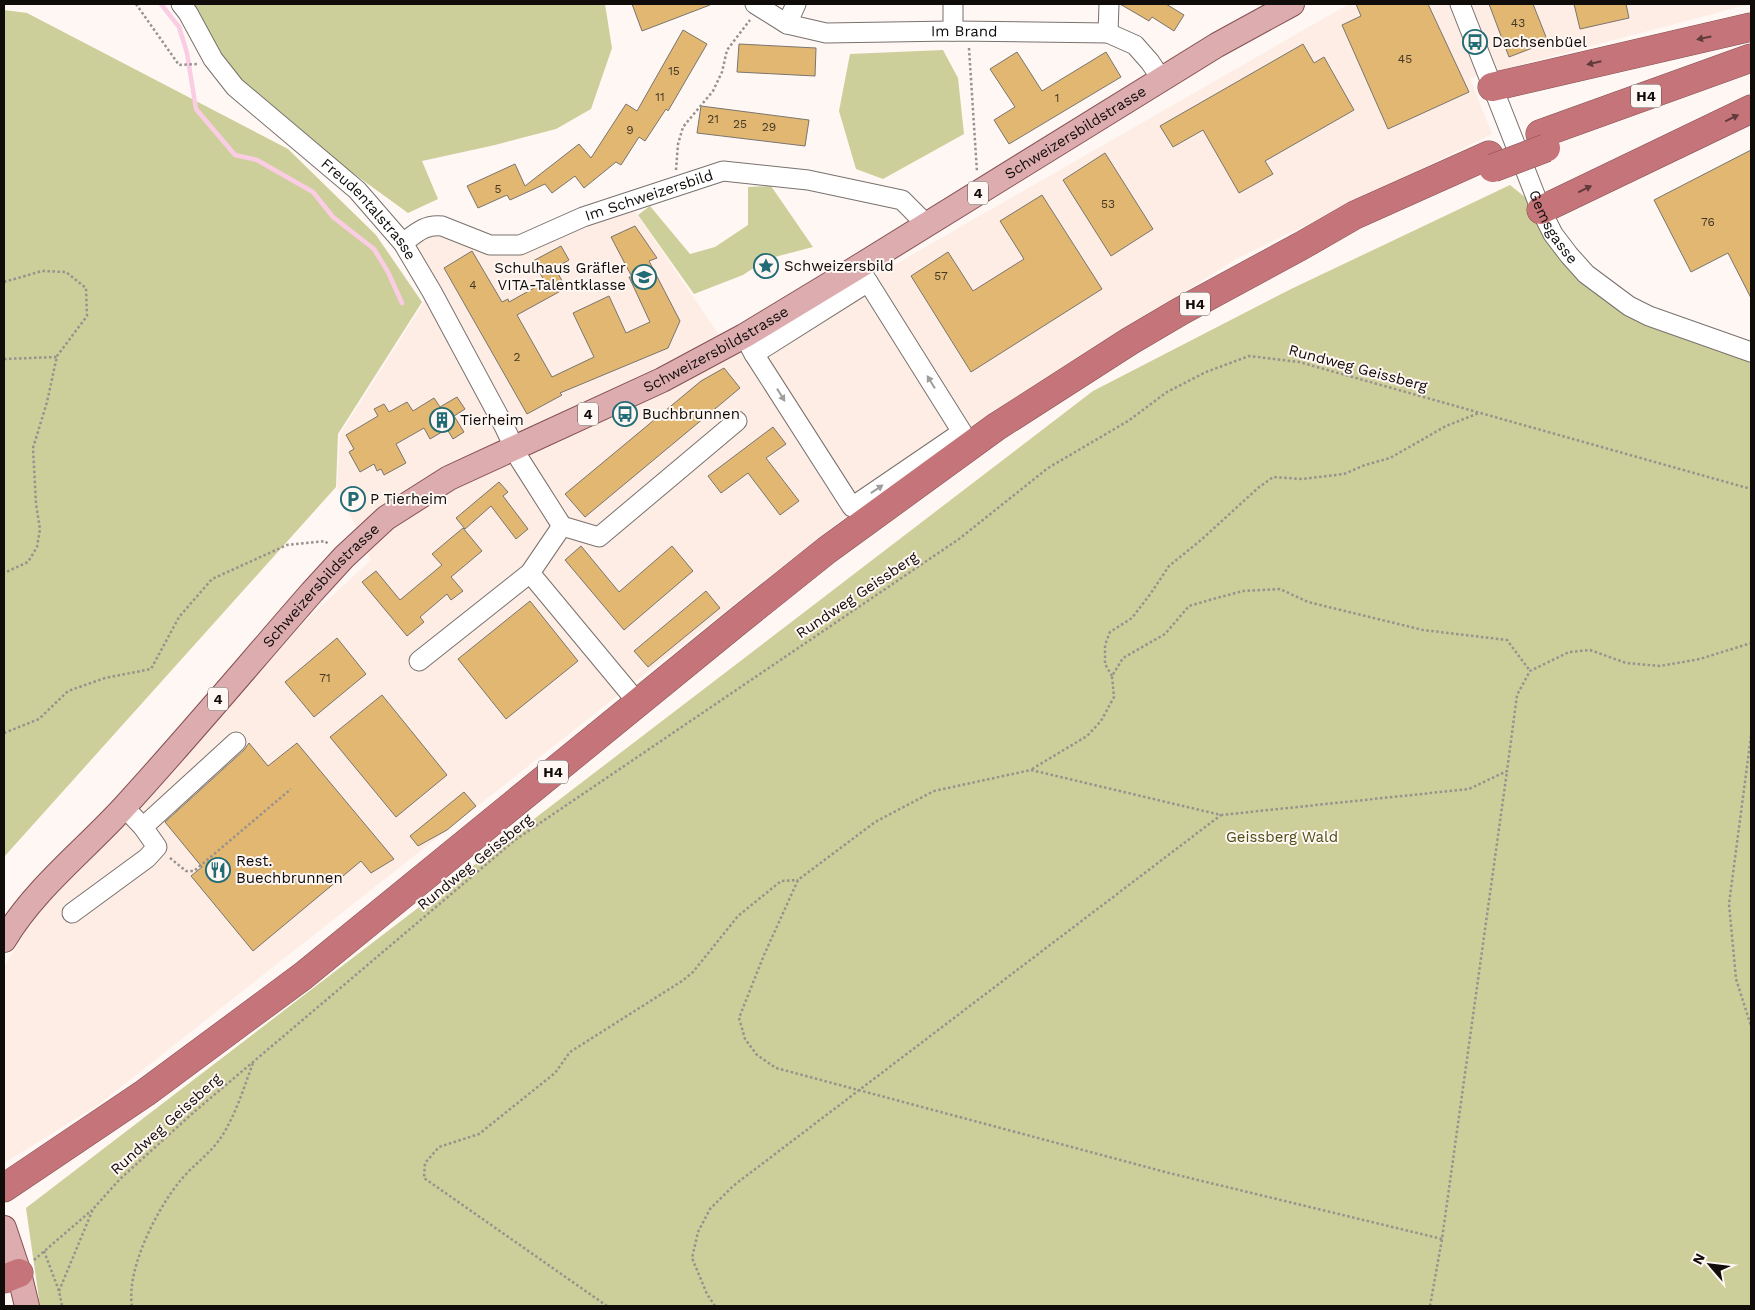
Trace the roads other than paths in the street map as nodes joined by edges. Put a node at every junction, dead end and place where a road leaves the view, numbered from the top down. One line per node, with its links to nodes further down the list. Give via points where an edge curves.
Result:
1 (181, 4): 20 (street, Freudentalstrasse, via 213,59 235,87 357,190)
2 (796, 4): 8 (street)
3 (953, 4): 10 (street)
4 (1109, 4): 11 (street)
5 (1292, 4): 14 (main road, Schweizersbildstrasse / 4)
6 (1460, 4): 15 (street, Gemsgasse)
7 (757, 5): 8 (street, Im Brand)
8 (787, 24): 10 (street, Im Brand, via 826,33)
9 (1751, 27): 15 (highway, one-way to 15)
10 (960, 31): 11 (street, Im Brand)
11 (1108, 33): 14 (street, Im Brand, via 1135,45)
12 (1751, 58): 17 (highway, H4)
13 (1751, 73): 17 (highway, H4)
14 (1162, 80): 19 (main road, Schweizersbildstrasse / 4)
15 (1492, 87): 18 (street, Gemsgasse)
16 (1751, 109): 18 (highway, one-way to 16)
17 (1543, 141): 29 (highway, H4, via 1355,215 1130,341 996,427 919,482 828,550)
18 (1541, 210): 23 (street, Gemsgasse, via 1569,255 1608,292 1649,316)
19 (927, 225): 20 (street, Im Schweizersbild, via 902,200 808,180 723,171 583,217 520,245 490,245 434,225 425,227); 21 (main road, Schweizersbildstrasse / 4)
20 (403, 242): 25 (street, Freudentalstrasse)
21 (863, 275): 22 (main road, Schweizersbildstrasse / 4); 22 (street, one-way to 21, via 852,506 962,432)
22 (749, 345): 25 (main road, Schweizersbildstrasse / 4, via 662,380)
23 (1751, 352)
24 (737, 421): 26 (street, via 599,537)
25 (514, 449): 26 (street, Freudentalstrasse); 31 (main road, Schweizersbildstrasse / 4, via 449,478 386,518 344,558)
26 (562, 526): 27 (street)
27 (530, 573): 28 (street); 29 (street)
28 (419, 661)
29 (638, 703): 35 (highway, H4, via 295,982 146,1094)
30 (236, 742): 32 (street)
31 (124, 807): 32 (street); 34 (main road, Schweizersbildstrasse / 4, via 33,900)
32 (143, 827): 33 (street, via 157,847 147,858)
33 (72, 912)
34 (4, 940)
35 (10, 1184)
36 (4, 1228): 37 (main road)
37 (12, 1276): 38 (main road)
38 (27, 1306)

